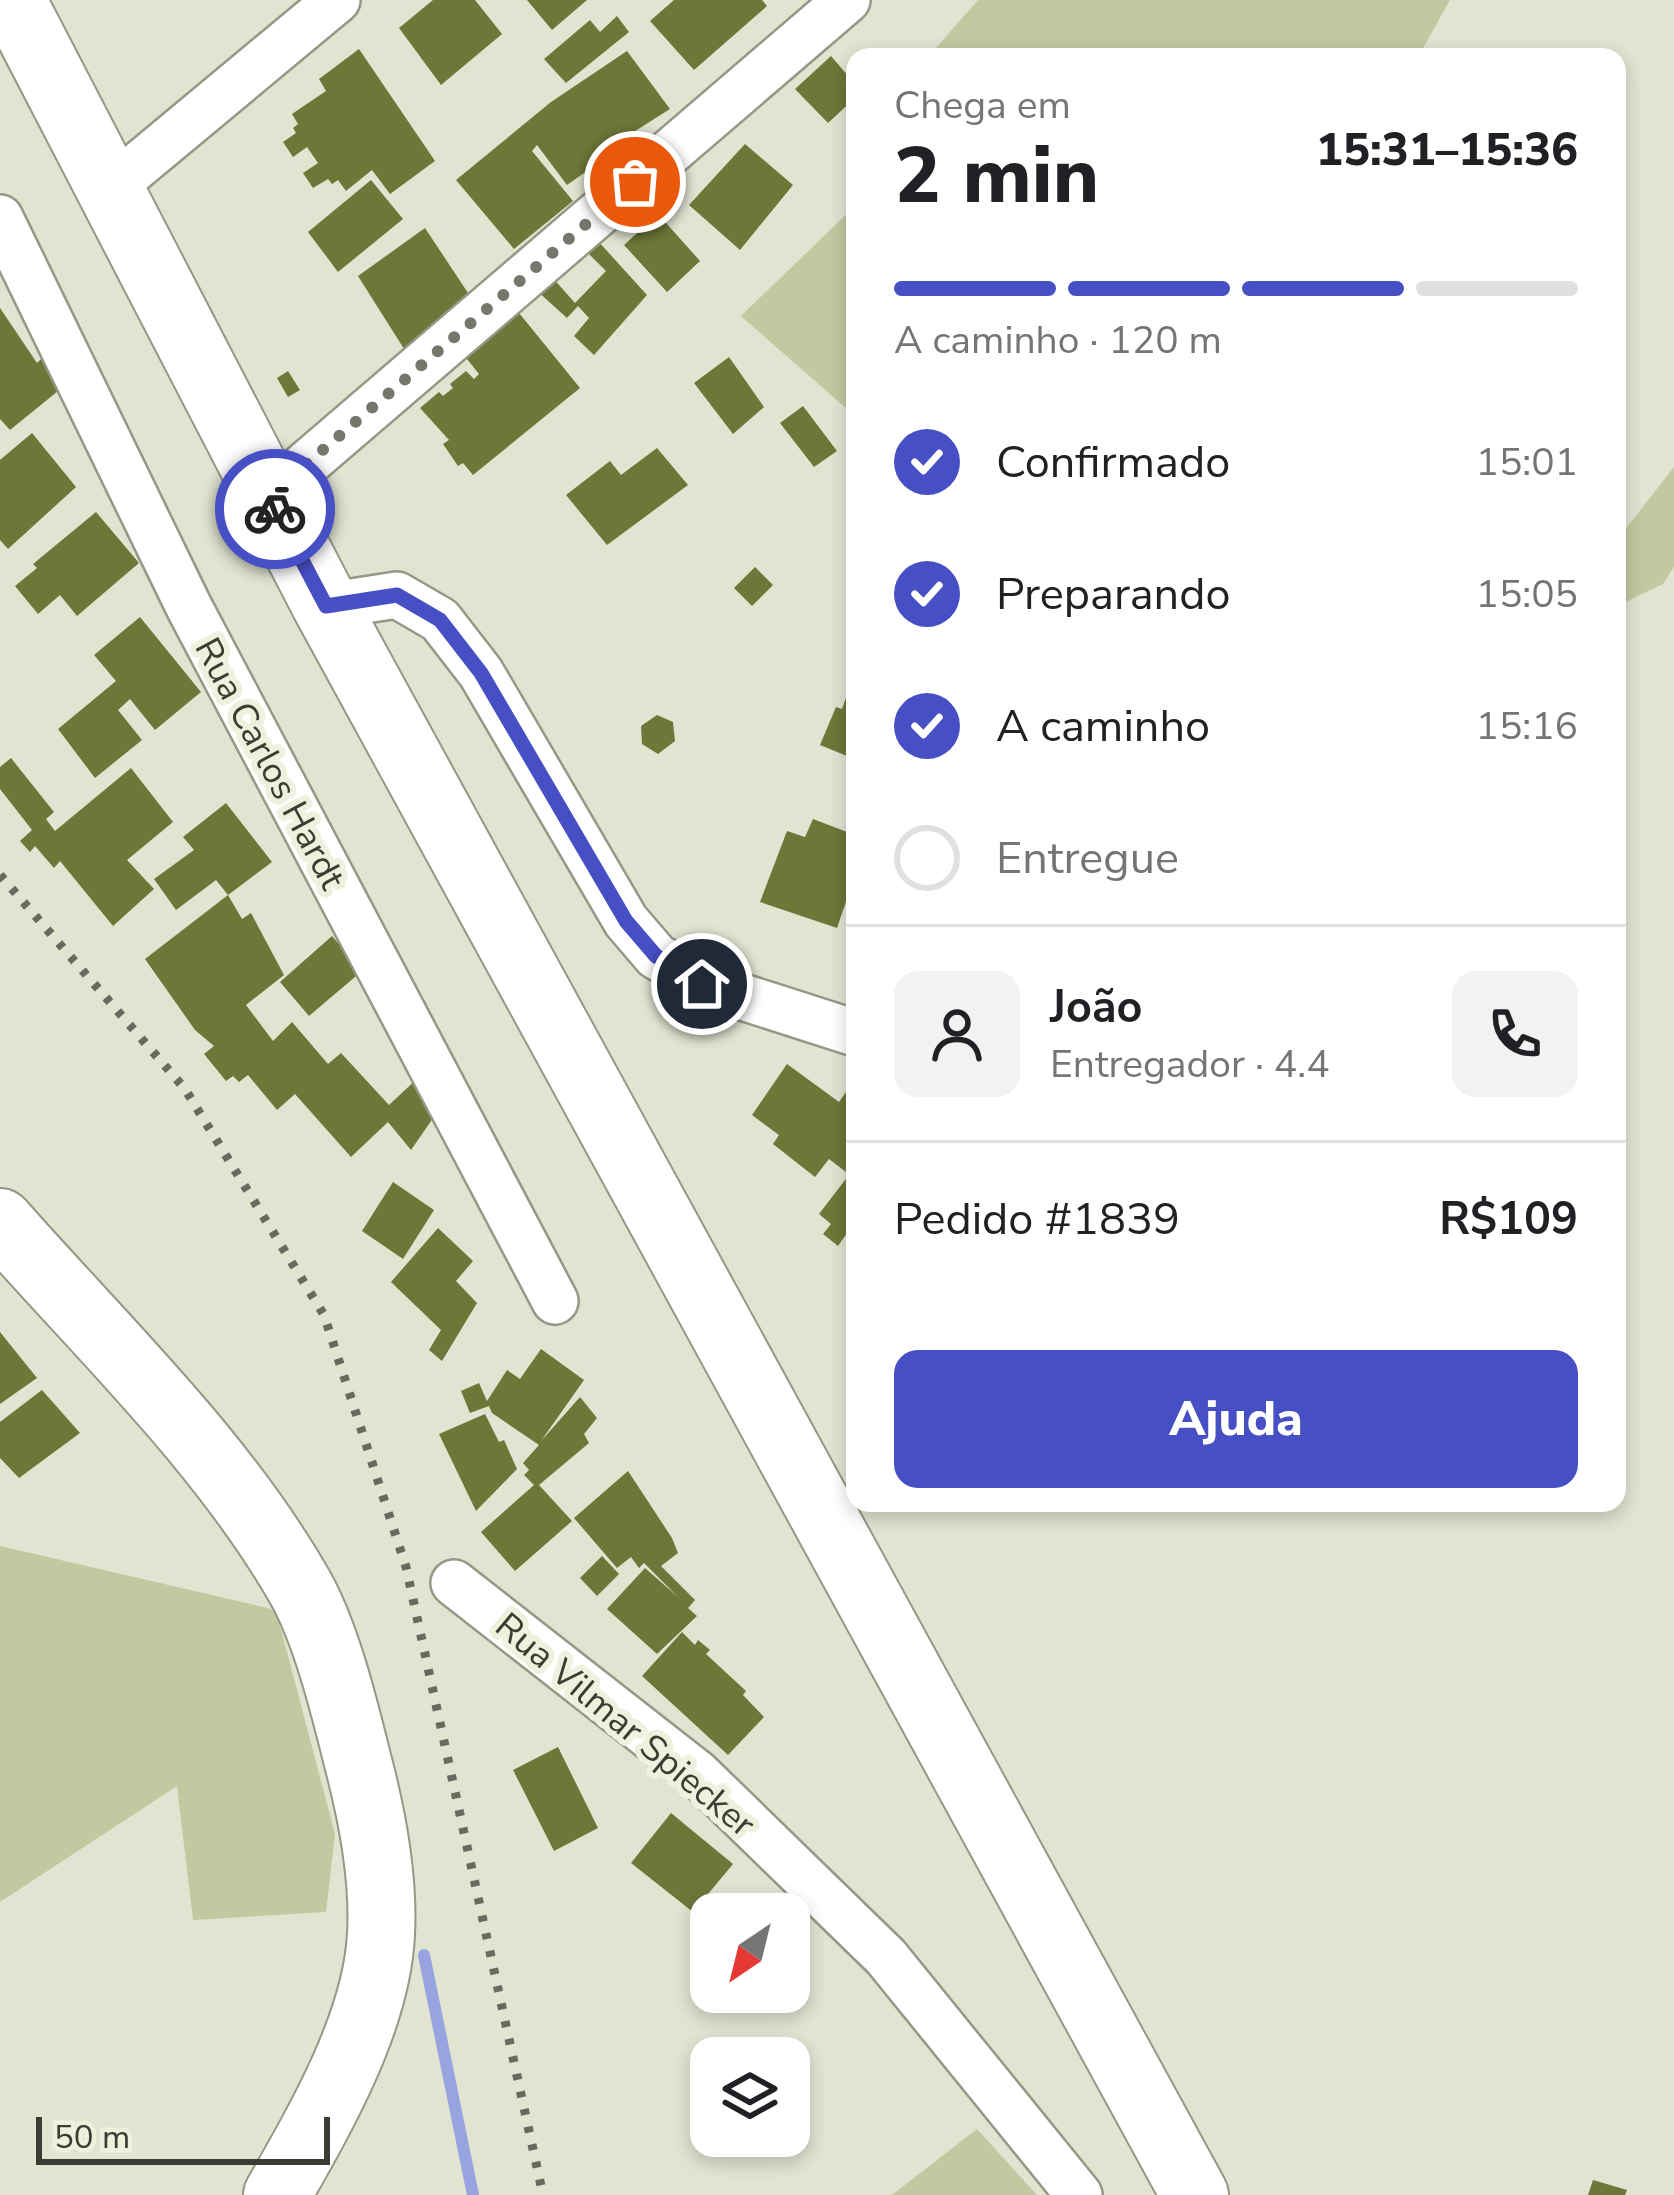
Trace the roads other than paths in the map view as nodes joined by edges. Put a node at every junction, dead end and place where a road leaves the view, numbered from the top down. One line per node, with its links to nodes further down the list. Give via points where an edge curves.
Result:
1 (12, 0): 4 (main road)
2 (337, 0): 4 (street)
3 (847, 0): 6 (street)
4 (111, 188): 6 (main road)
5 (0, 218): 10 (street, Rua Carlos Hardt, via 189,607)
6 (268, 497): 7 (main road)
7 (326, 606): 8 (street, via 397,595 440,620 481,673 626,921 656,956 702,984); 14 (main road)
8 (846, 1030)
9 (0, 1222): 12 (main road, via 242,1499 303,1592 343,1702 372,1817 381,1934 366,2009 331,2097)
10 (555, 1301)
11 (454, 1582): 13 (street, Rua Vilmar Spiecker, via 698,1774 886,1957)
12 (277, 2195)
13 (1079, 2195)
14 (1195, 2195)

